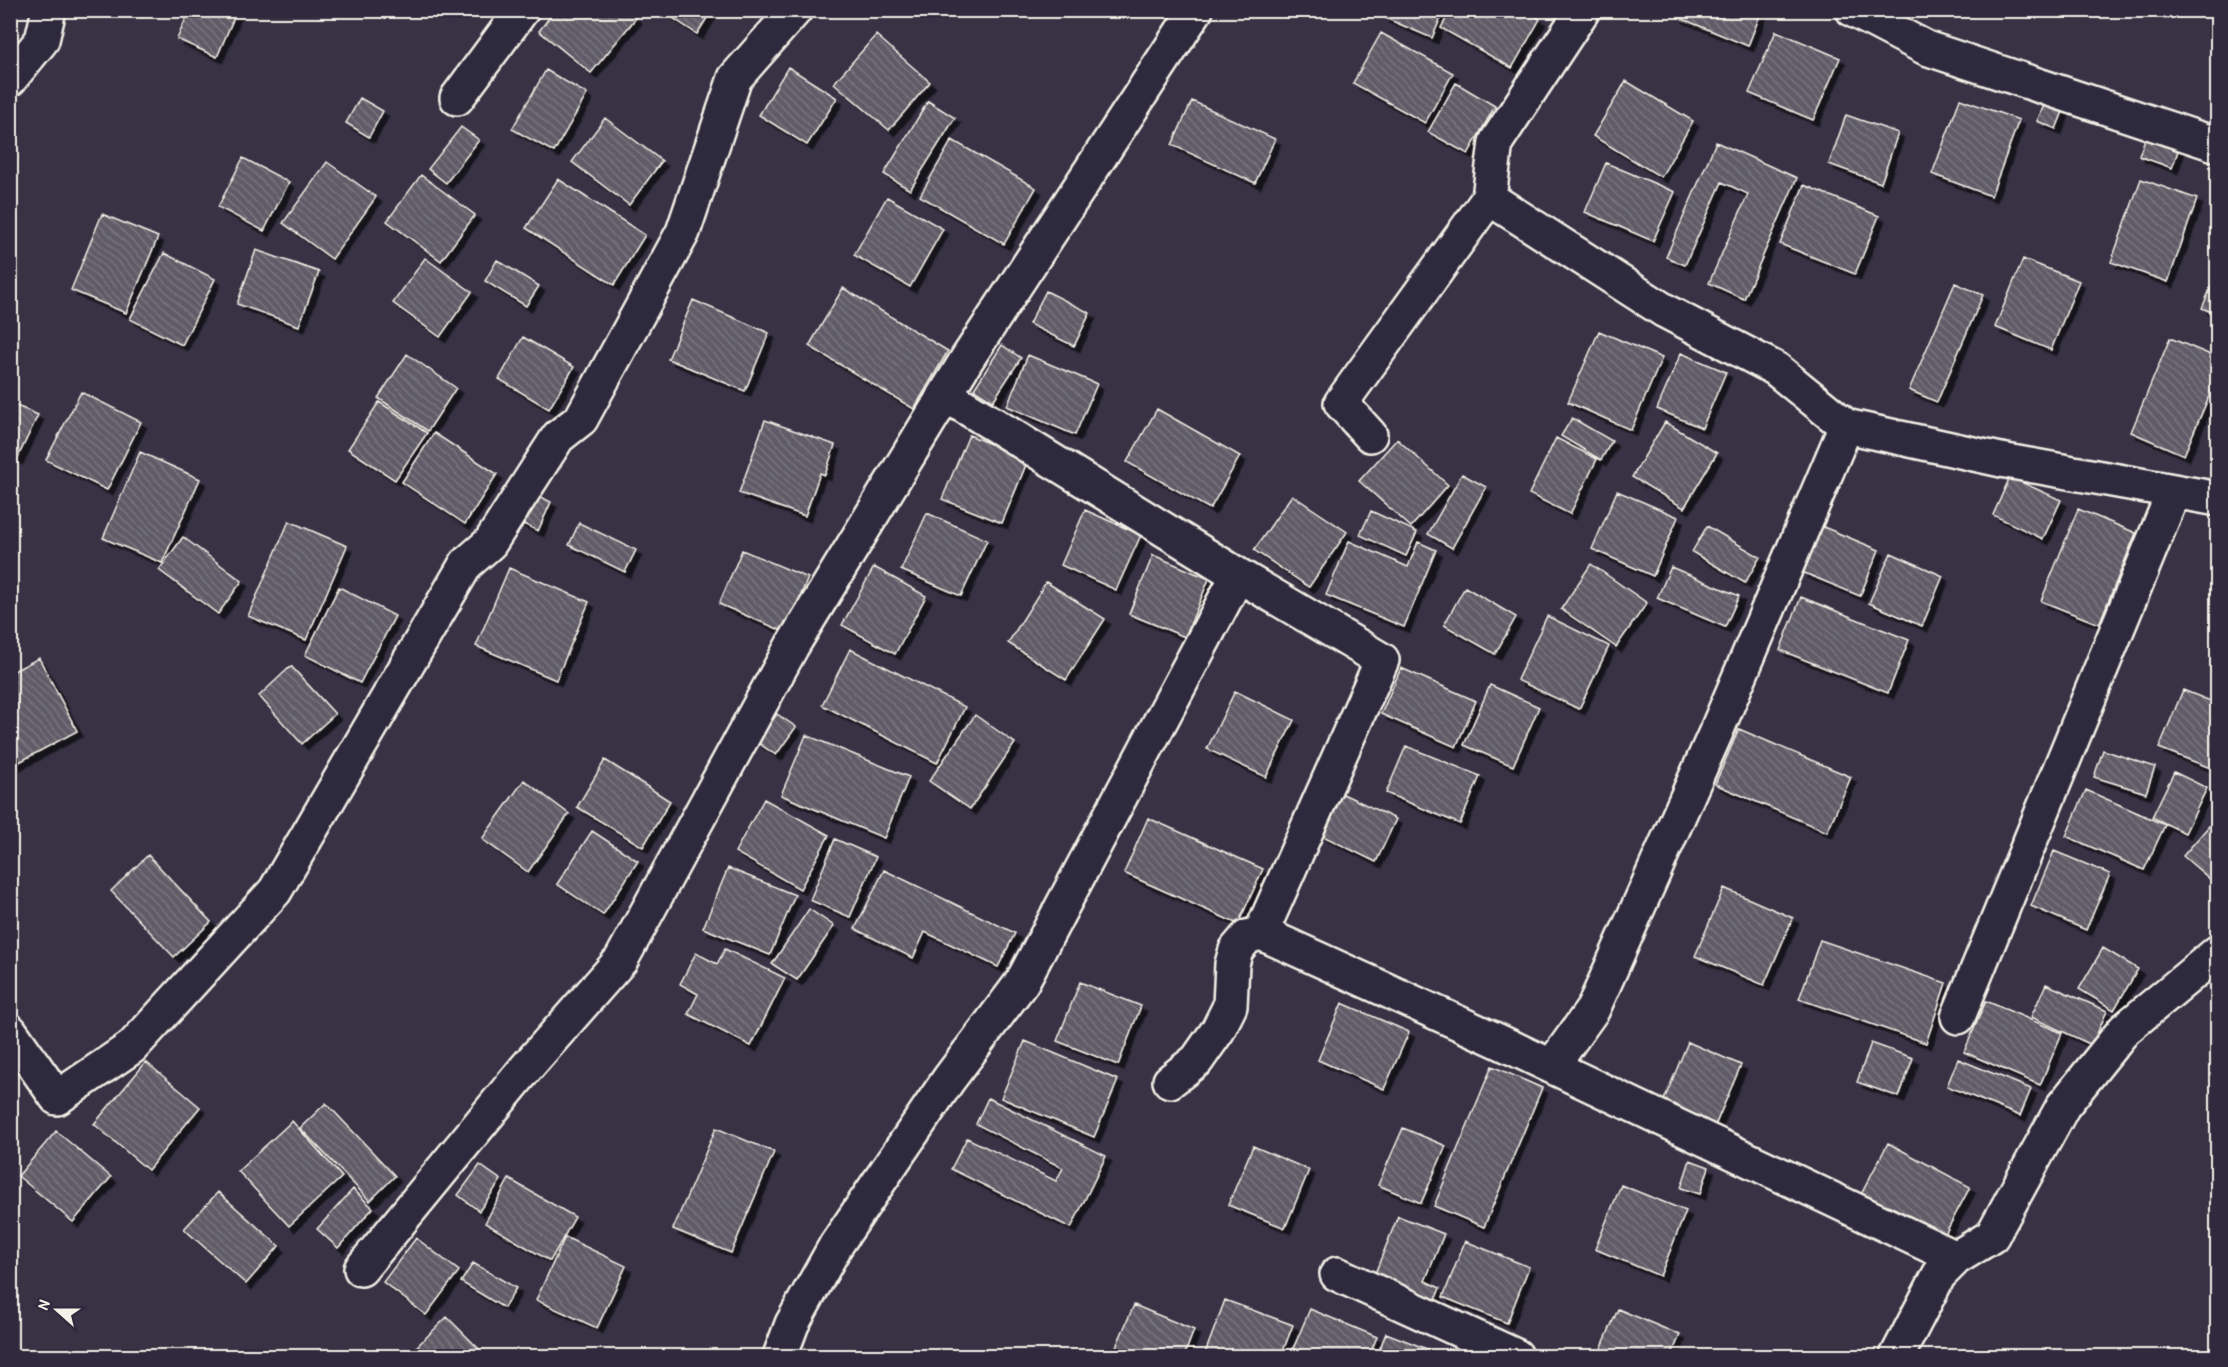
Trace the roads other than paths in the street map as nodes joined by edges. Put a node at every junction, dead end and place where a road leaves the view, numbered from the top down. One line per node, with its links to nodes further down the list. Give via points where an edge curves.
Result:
1 (49, 10): 7 (street, via 42,40)
2 (522, 10): 8 (street)
3 (795, 10): 20 (street, via 735,78 683,232 581,419 558,436 490,543 466,564 275,891 132,1047 57,1098)
4 (1196, 10): 11 (street)
5 (1583, 10): 10 (street, via 1496,142)
6 (1853, 10): 9 (street, via 1926,48)
7 (10, 79)
8 (457, 98)
9 (2217, 145)
10 (1489, 198): 12 (street, via 1665,311 1776,369); 13 (street, via 1341,403)
11 (946, 395): 16 (street); 24 (street, via 792,646 621,960 526,1068)
12 (1846, 426): 14 (street, via 2001,460); 21 (street, via 1593,1009)
13 (1370, 435)
14 (2174, 491): 15 (street); 19 (street)
15 (2217, 500)
16 (1238, 575): 17 (street, via 1382,660); 26 (street, via 1022,982 949,1080 836,1245 792,1324)
17 (1261, 933): 21 (street); 22 (street, via 1247,937 1236,951 1230,1006 1218,1030 1197,1060)
18 (2217, 951): 23 (street, via 2124,1030 2063,1106 1992,1236)
19 (1959, 1017)
20 (10, 1031)
21 (1552, 1066): 23 (street)
22 (1170, 1081)
23 (1956, 1258): 28 (street, via 1939,1275)
24 (361, 1269)
25 (1337, 1274): 27 (street)
26 (780, 1356)
27 (1515, 1356)
28 (1897, 1356)

